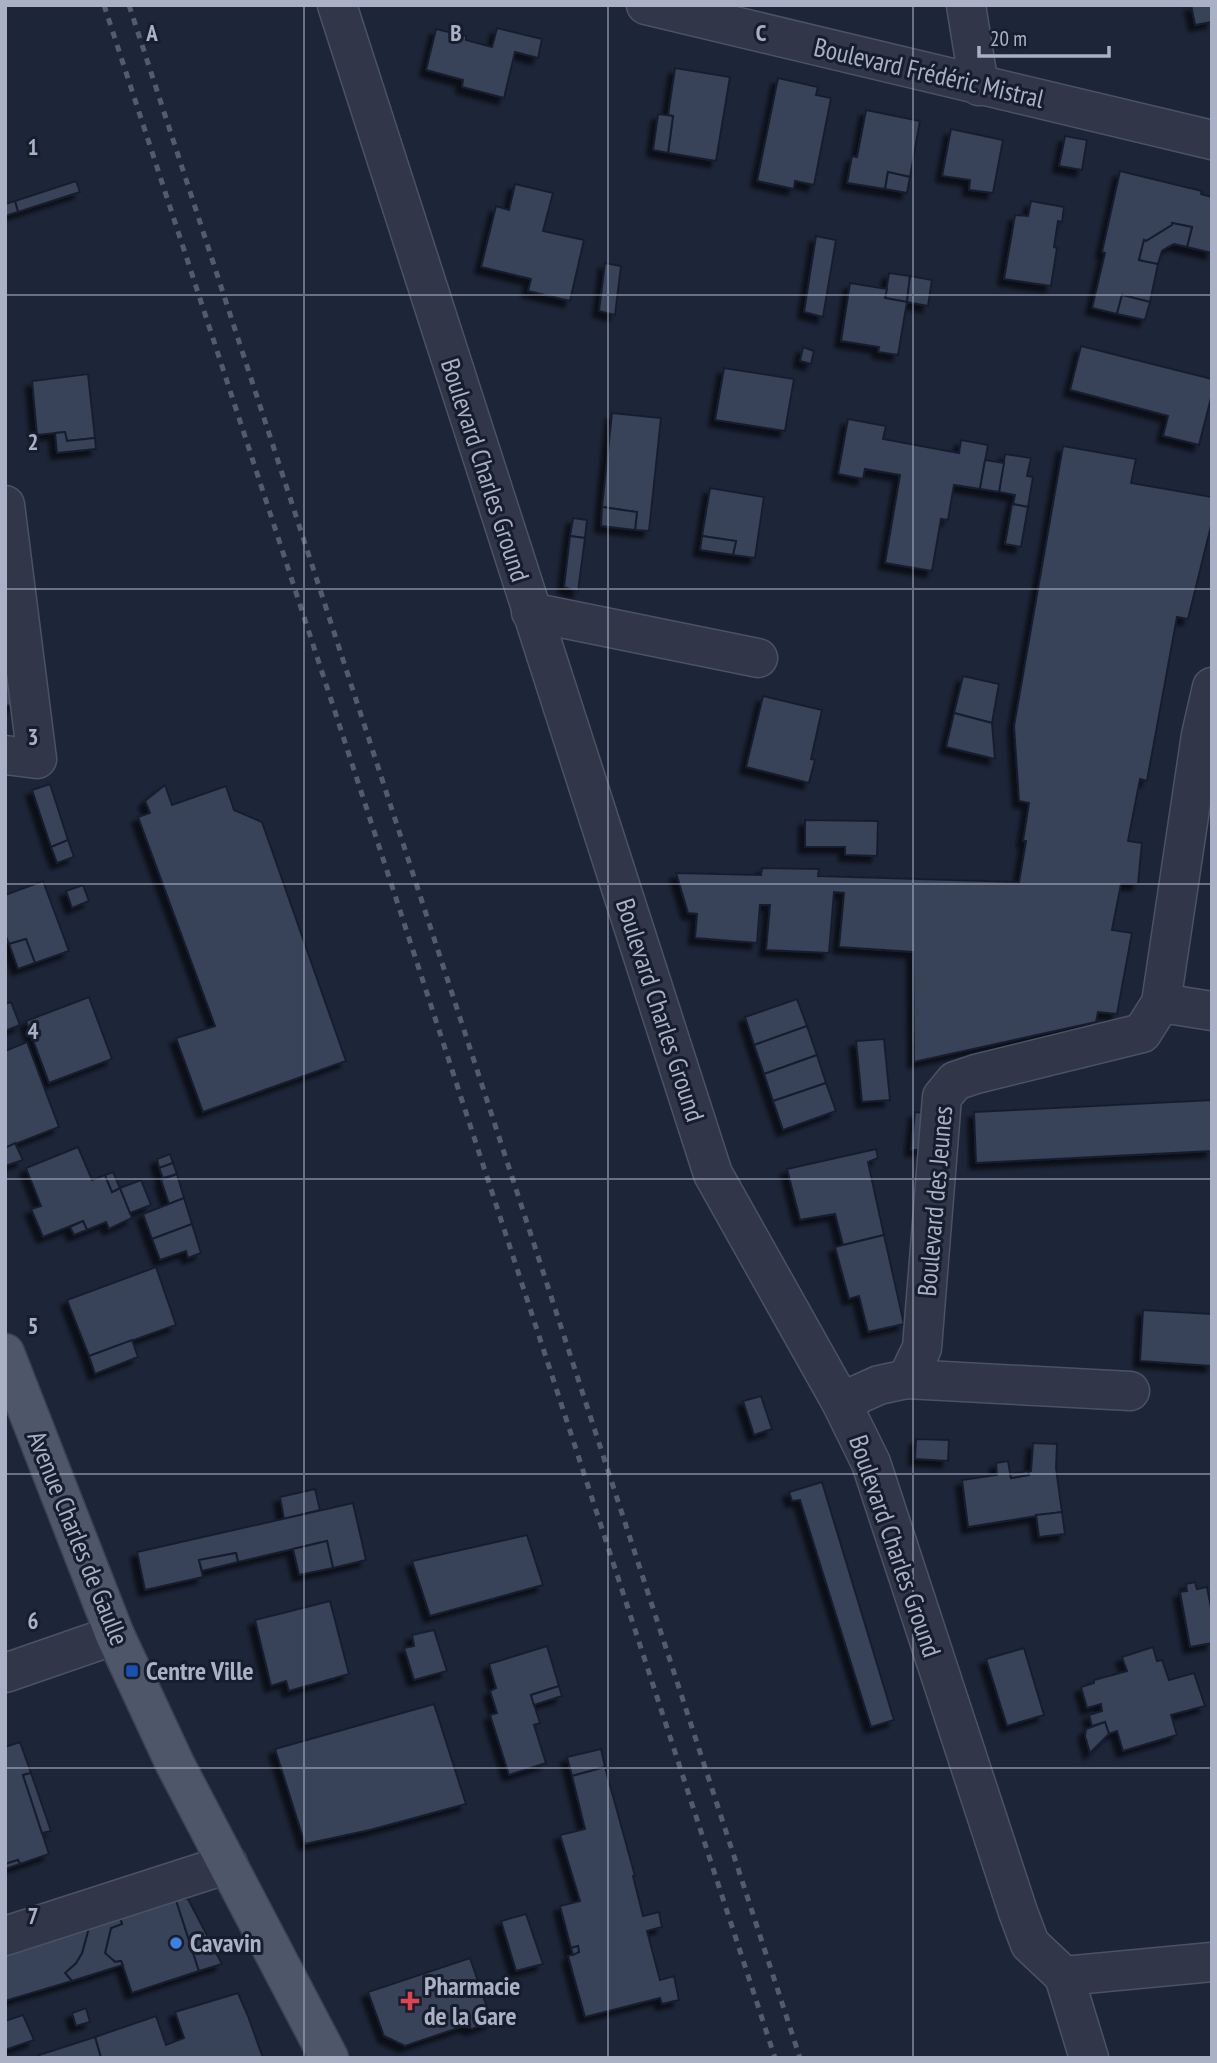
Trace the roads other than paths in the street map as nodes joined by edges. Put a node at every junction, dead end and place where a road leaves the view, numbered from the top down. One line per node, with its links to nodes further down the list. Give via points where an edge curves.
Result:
1 (337, 5): 7 (street, Boulevard Charles Ground)
2 (646, 5): 4 (street, Boulevard Frédéric Mistral)
3 (966, 5): 4 (street)
4 (979, 86): 5 (street, Boulevard Frédéric Mistral)
5 (1212, 141)
6 (5, 505): 10 (street, via 37,758)
7 (531, 612): 8 (street); 16 (street, Boulevard Charles Ground, via 713,1174)
8 (758, 658)
9 (1212, 687): 11 (street, Boulevard des Jeunes)
10 (5, 755)
11 (1161, 1003): 12 (street); 14 (street, Boulevard des Jeunes, via 1142,1033 965,1077 955,1081 942,1097 922,1348)
12 (1212, 1011)
13 (5, 1353): 17 (main road, Avenue Charles de Gaulle)
14 (907, 1379): 15 (street); 16 (street, via 879,1385)
15 (1130, 1391)
16 (841, 1402): 22 (street, Boulevard Charles Ground, via 871,1463 1030,1944)
17 (115, 1635): 18 (street); 19 (main road, Avenue Charles de Gaulle)
18 (5, 1673)
19 (228, 1864): 20 (street); 23 (main road, Avenue Charles de Gaulle)
20 (5, 1936)
21 (1212, 1962): 22 (street)
22 (1064, 1976): 24 (street)
23 (329, 2058)
24 (1089, 2058)

